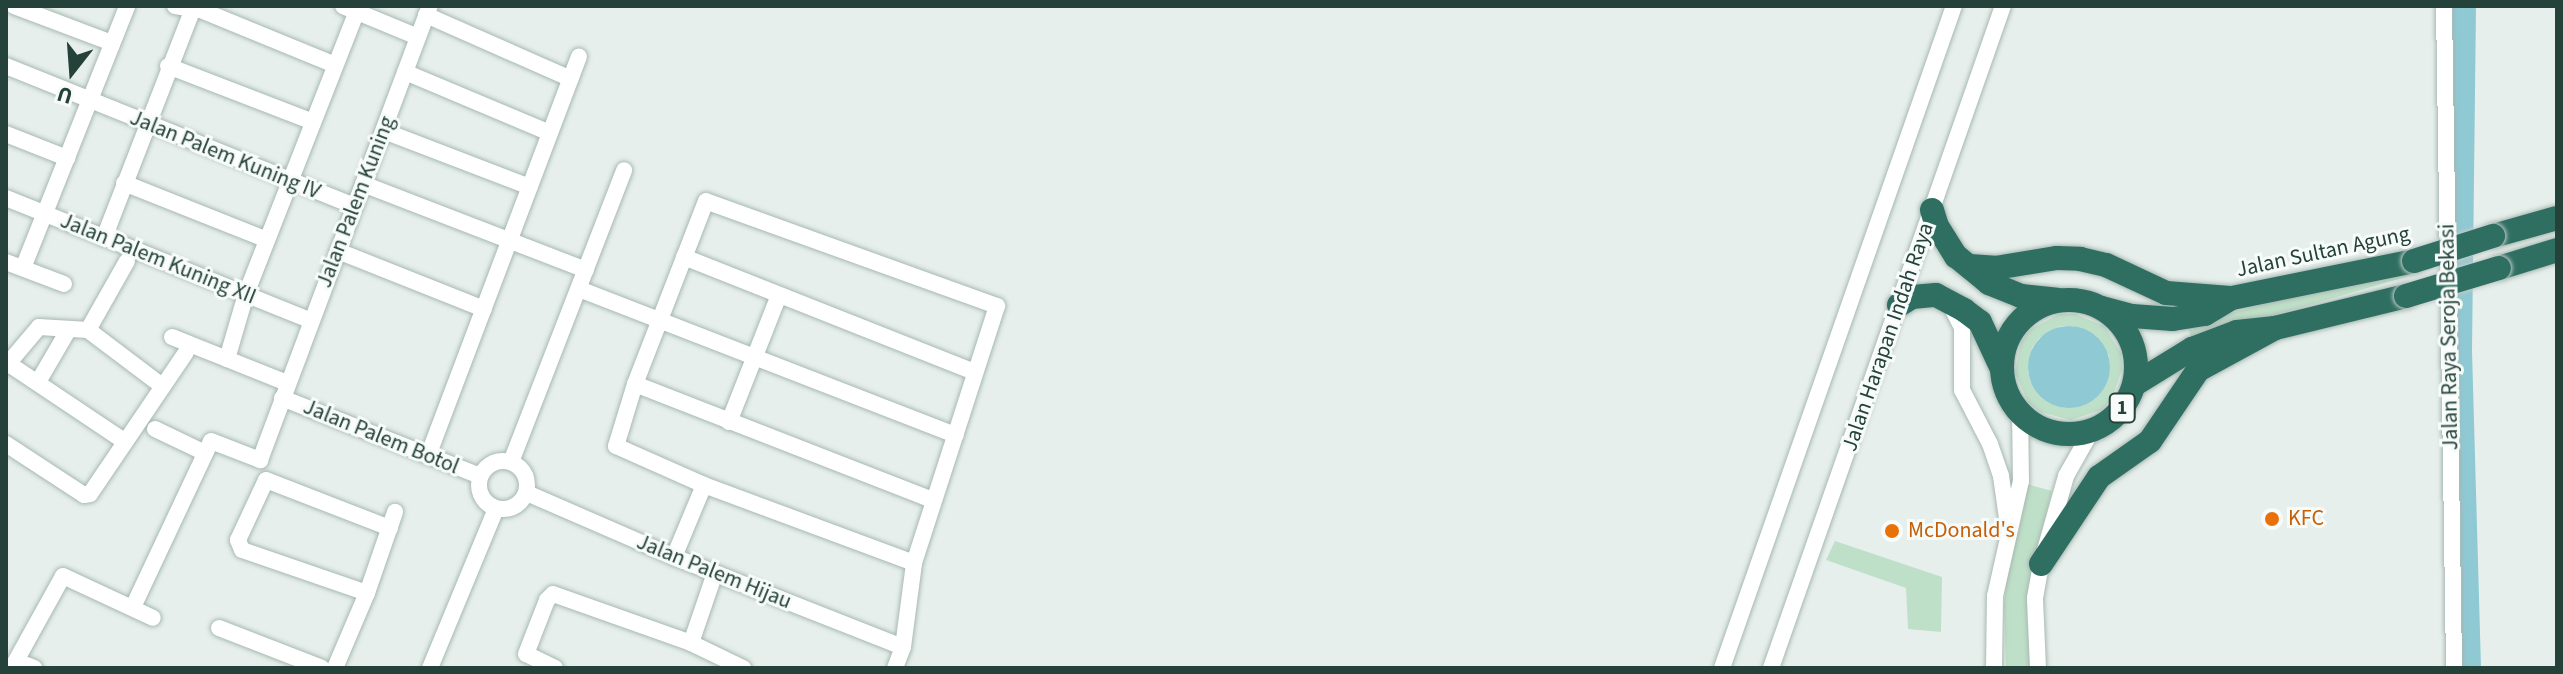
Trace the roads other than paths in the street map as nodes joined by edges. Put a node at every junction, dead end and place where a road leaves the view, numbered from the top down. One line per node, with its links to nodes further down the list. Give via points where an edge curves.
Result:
1 (14, 6): 11 (street)
2 (127, 6): 11 (street)
3 (175, 6): 7 (street)
4 (1954, 6): 106 (street)
5 (2003, 6): 32 (street, Jalan Harapan Indah Raya)
6 (2444, 6): 110 (street, Jalan Raya Seroja Bekasi)
7 (193, 8): 13 (street); 15 (street)
8 (353, 8): 10 (street); 13 (street)
9 (428, 11): 10 (street, Jalan Palem Kuning); 17 (street)
10 (418, 37): 16 (street, Jalan Palem Kuning)
11 (112, 43): 18 (street)
12 (579, 57): 17 (street)
13 (335, 65): 19 (street)
14 (6, 66): 18 (street, Jalan Palem Kuning IV)
15 (168, 66): 19 (street); 20 (street)
16 (405, 72): 21 (street, Jalan Palem Kuning); 22 (street)
17 (571, 79): 22 (street)
18 (88, 101): 20 (street, Jalan Palem Kuning IV); 24 (street)
19 (313, 122): 26 (street)
20 (146, 123): 26 (street, Jalan Palem Kuning IV); 27 (street)
21 (384, 131): 28 (street, Jalan Palem Kuning); 29 (street)
22 (550, 133): 29 (street)
23 (6, 134): 24 (street)
24 (67, 158): 33 (street)
25 (624, 170): 45 (street)
26 (289, 180): 31 (street, Jalan Palem Kuning IV); 36 (street)
27 (124, 183): 35 (street); 36 (street)
28 (363, 184): 31 (street, Jalan Palem Kuning); 37 (street)
29 (530, 187): 37 (street)
30 (6, 198): 33 (street, Jalan Palem Kuning XII)
31 (355, 206): 39 (street, Jalan Palem Kuning)
32 (1932, 210): 43 (highway, via 1945,241); 53 (street, Jalan Harapan Indah Raya)
33 (44, 214): 35 (street, Jalan Palem Kuning XII); 44 (street)
34 (2557, 218): 51 (highway, Jalan Sultan Agung, bridge, via 2414,261)
35 (104, 238): 48 (street, Jalan Palem Kuning XII)
36 (267, 240): 48 (street)
37 (510, 240): 45 (street); 55 (street)
38 (2557, 250): 58 (highway, 1, bridge, via 2406,296)
39 (338, 251): 55 (street); 56 (street, Jalan Palem Kuning)
40 (684, 257): 49 (street); 57 (street); 66 (street, via 706,201 711,201 995,303)
41 (127, 261): 60 (street)
42 (6, 262): 44 (street)
43 (1969, 266): 51 (highway, via 2080,259 2166,293); 52 (highway, via 1989,283 2021,296)
44 (23, 268): 46 (street)
45 (586, 270): 47 (street)
46 (64, 284)
47 (579, 289): 57 (street); 82 (street)
48 (246, 294): 56 (street, Jalan Palem Kuning XII); 64 (street)
49 (779, 295): 63 (street); 66 (street)
50 (1941, 297): 53 (highway, via 1912,297); 67 (highway, via 1980,322); 88 (street, via 1960,317 1962,390 2001,476)
51 (2232, 298): 54 (highway, Jalan Sultan Agung, via 2205,314 2173,319)
52 (2063, 301): 54 (highway); 67 (highway, via 2040,307 2018,325 2005,350)
53 (1899, 305): 107 (street, Jalan Harapan Indah Raya)
54 (2100, 308): 70 (highway, 1, via 2130,339 2137,361)
55 (484, 309): 81 (street)
56 (310, 320): 72 (street, Jalan Palem Kuning)
57 (660, 321): 63 (street); 69 (street)
58 (2275, 328): 70 (highway, 1, via 2237,332 2192,349); 91 (highway, via 2198,370 2150,441 2099,477)
59 (69, 329): 60 (street); 65 (street, via 35,329); 68 (street)
60 (88, 330): 71 (street)
61 (172, 337): 64 (street, Jalan Palem Botol)
62 (186, 352): 71 (street)
63 (754, 358): 74 (street); 77 (street)
64 (227, 359): 72 (street, Jalan Palem Botol)
65 (7, 364): 68 (street)
66 (975, 372): 77 (street)
67 (2002, 372): 73 (highway)
68 (38, 382): 78 (street)
69 (635, 384): 74 (street); 84 (street, via 616,446)
70 (2135, 384): 76 (highway, 1, via 2119,412)
71 (161, 385): 78 (street)
72 (285, 390): 80 (street, Jalan Palem Kuning, via 259,461 213,439); 81 (street, Jalan Palem Botol)
73 (2020, 412): 76 (highway, 1, via 2053,432); 88 (street, via 2021,481)
74 (729, 422): 86 (street)
75 (155, 429): 80 (street)
76 (2092, 430): 91 (street, via 2066,476)
77 (956, 435): 86 (street)
78 (124, 441): 79 (street, via 87,495)
79 (6, 444)
80 (203, 452): 94 (street)
81 (428, 456): 83 (street, Jalan Palem Botol)
82 (511, 462): 83 (street, via 490,465); 85 (street, via 525,475)
83 (480, 476): 87 (street, via 479,492)
84 (704, 485): 89 (street); 90 (street)
85 (527, 493): 87 (street, via 514,508); 89 (street, Jalan Palem Hijau)
86 (933, 500): 90 (street)
87 (496, 509): 102 (street)
88 (2008, 528): 108 (street, via 1995,596)
89 (674, 557): 92 (street, Jalan Palem Hijau)
90 (914, 563): 98 (street)
91 (2041, 564): 109 (street, via 2035,598)
92 (715, 573): 97 (street); 98 (street, Jalan Palem Hijau)
93 (367, 593): 93 (street, via 242,550 238,540 266,480 393,520); 101 (street)
94 (133, 607): 95 (street); 99 (street, via 63,576)
95 (153, 618)
96 (219, 628): 100 (street)
97 (691, 643): 103 (street, via 553,594 526,654); 104 (street)
98 (903, 647): 105 (street)
99 (24, 667)
100 (322, 668)
101 (335, 668)
102 (430, 668)
103 (555, 668)
104 (743, 668)
105 (895, 668)
106 (1722, 668)
107 (1771, 668)
108 (1994, 668)
109 (2038, 668)
110 (2454, 668)

